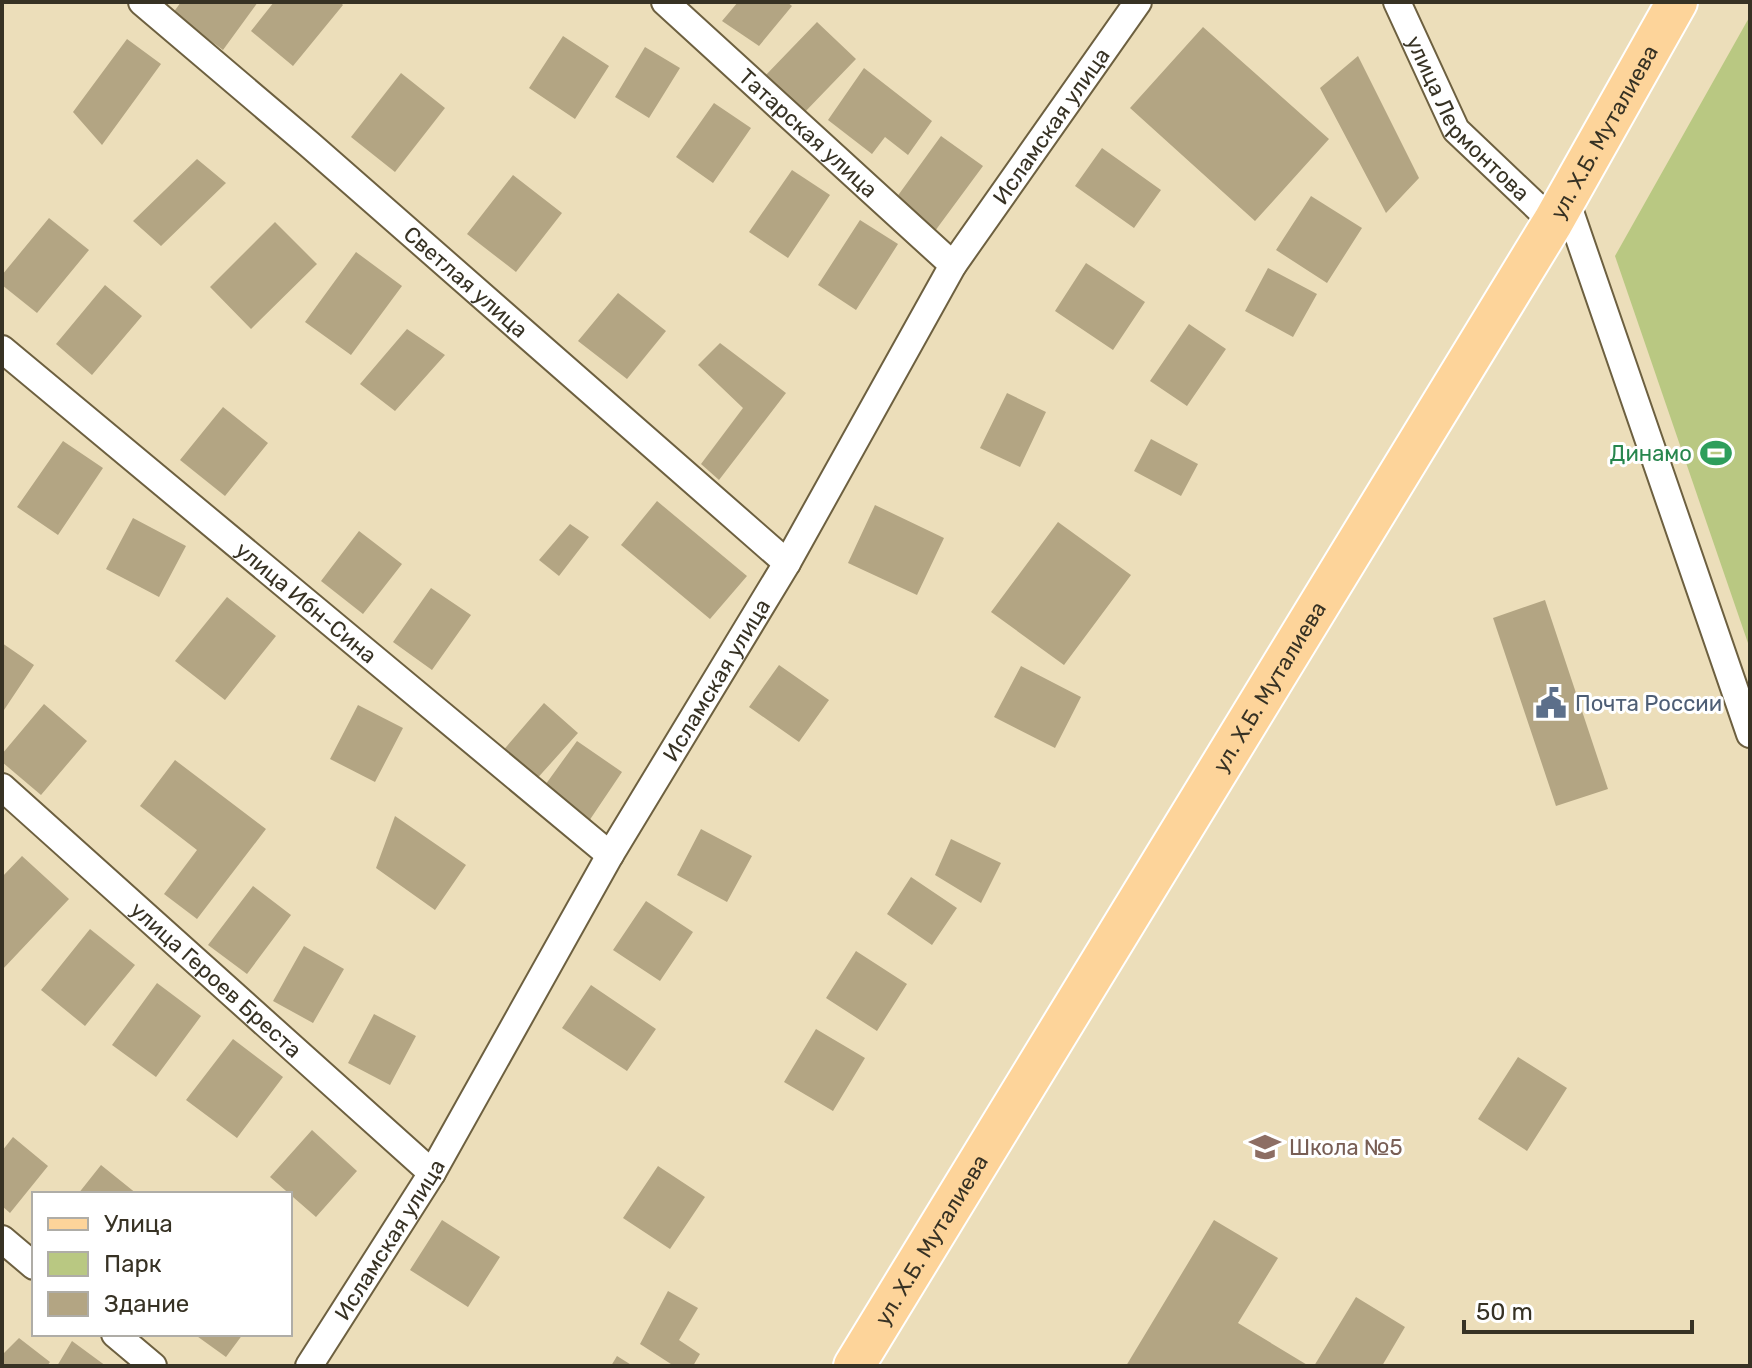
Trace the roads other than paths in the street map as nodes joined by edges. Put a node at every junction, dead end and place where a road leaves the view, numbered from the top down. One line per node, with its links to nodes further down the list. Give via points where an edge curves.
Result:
1 (142, 2): 9 (street, Светлая улица)
2 (665, 2): 7 (street, Татарская улица)
3 (1138, 2): 7 (street, Исламская улица)
4 (1397, 2): 6 (street, улица Лермонтова, via 1456,130)
5 (1677, 2): 6 (main road, ул. Х.Б. Муталиева)
6 (1560, 211): 10 (street); 19 (main road, ул. Х.Б. Муталиева)
7 (953, 265): 9 (street, Исламская улица)
8 (2, 349): 12 (street, улица Ибн-Сина)
9 (787, 563): 12 (street, Исламская улица)
10 (1750, 734)
11 (2, 787): 13 (street, улица Героев Бреста)
12 (610, 855): 13 (street, Исламская улица)
13 (432, 1173): 18 (street, Исламская улица)
14 (2, 1239): 15 (street)
15 (32, 1264)
16 (117, 1336): 17 (street)
17 (153, 1366)
18 (309, 1366)
19 (854, 1366)

